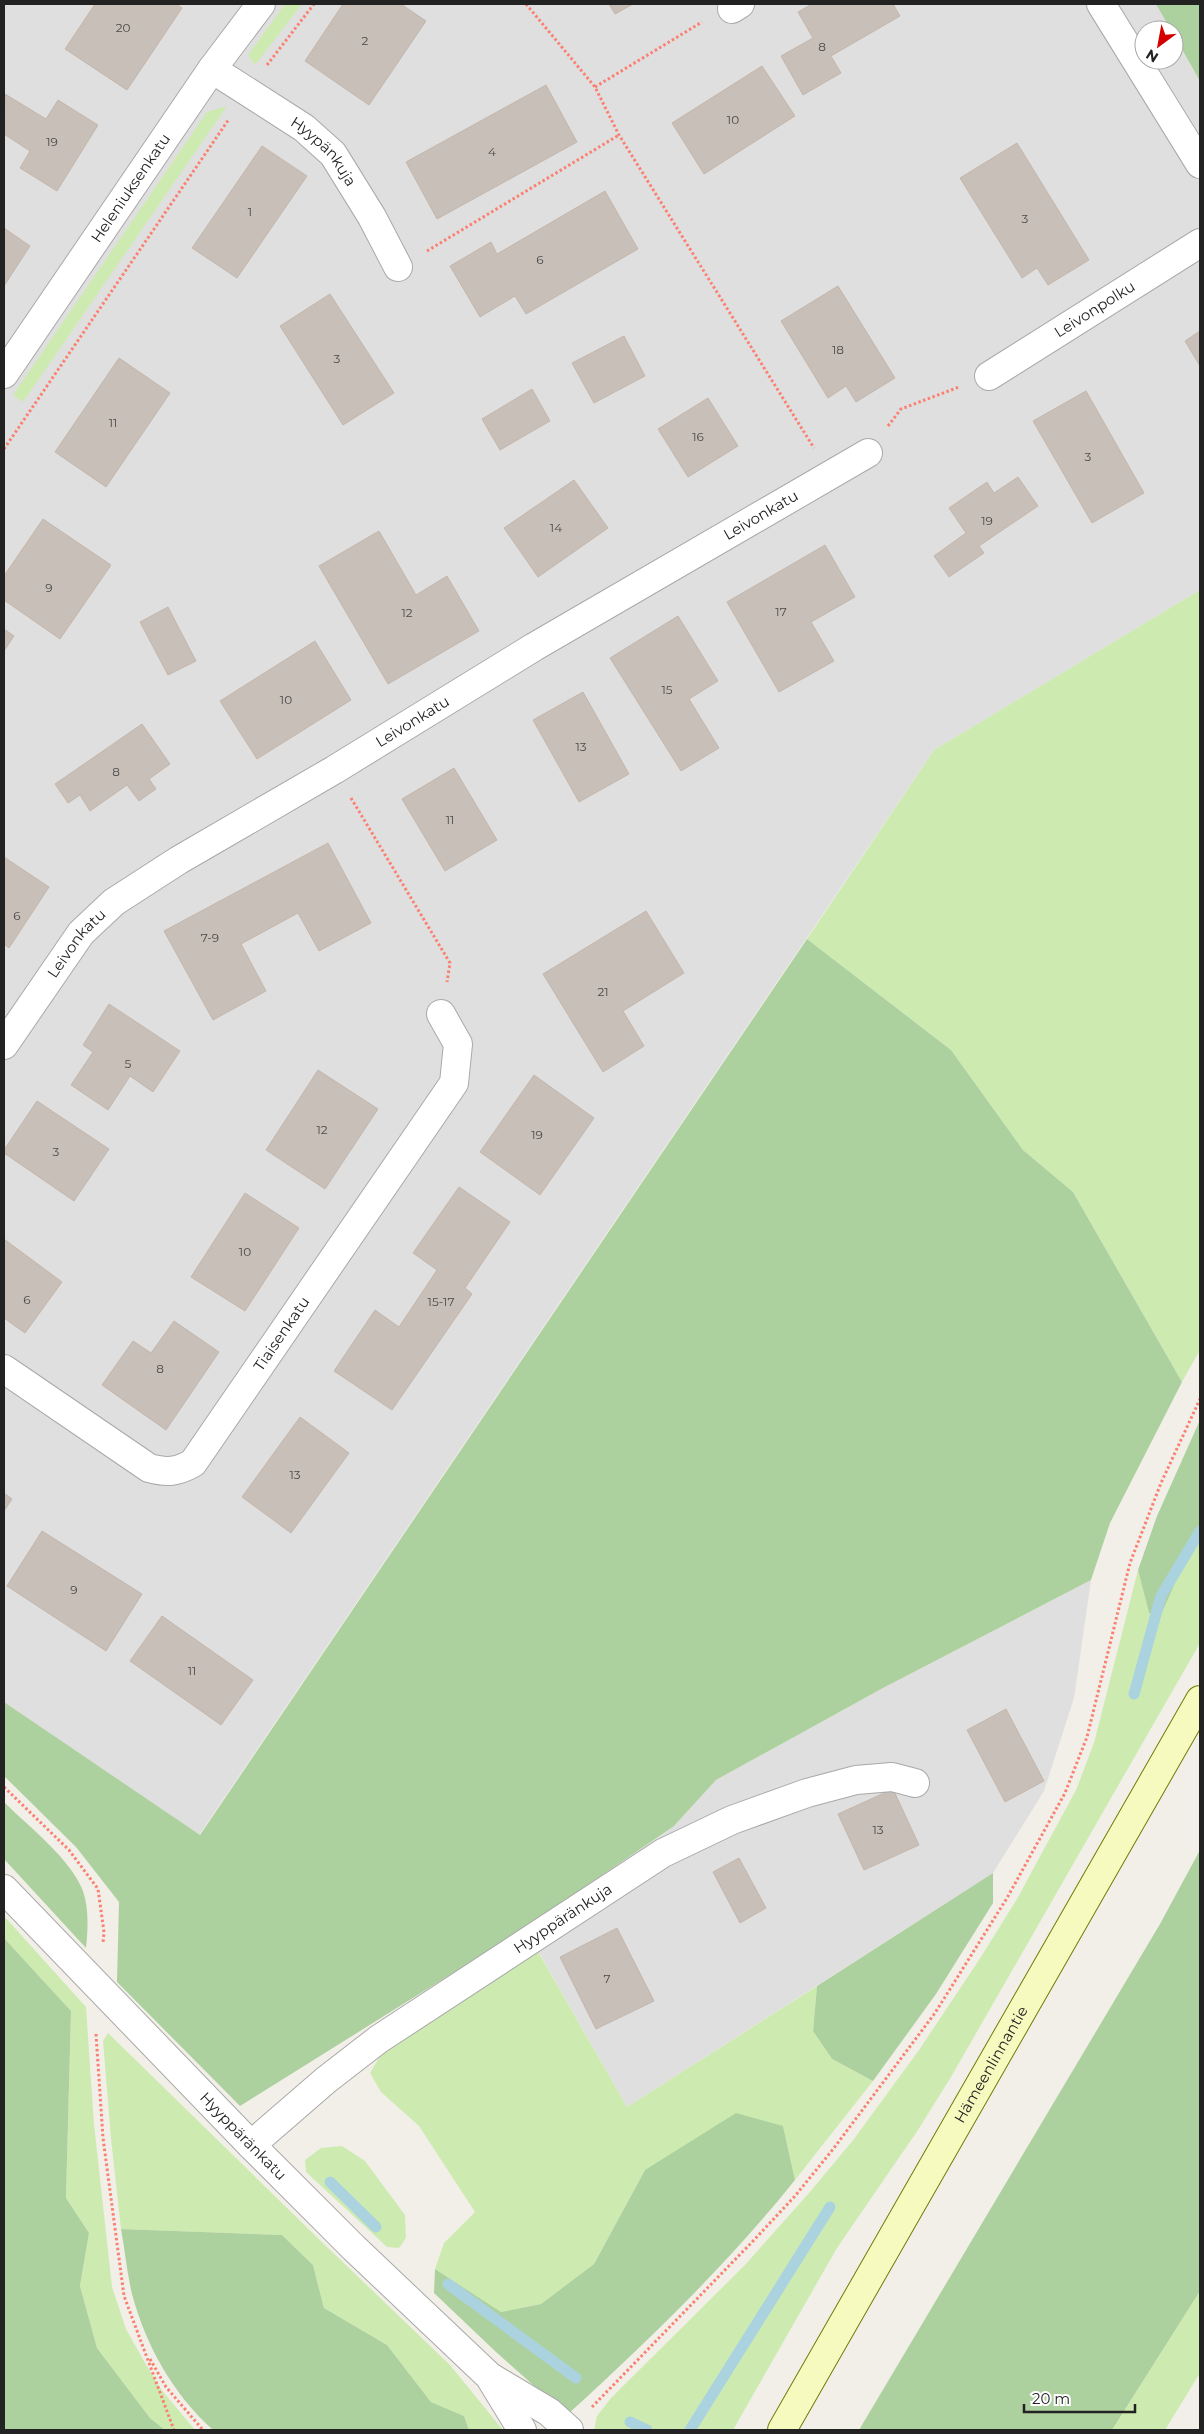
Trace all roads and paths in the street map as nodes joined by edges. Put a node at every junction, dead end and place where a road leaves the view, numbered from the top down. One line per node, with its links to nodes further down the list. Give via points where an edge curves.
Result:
1 (261, 4): 6 (street, Heleniuksenkatu)
2 (314, 4): 8 (path)
3 (526, 4): 7 (path)
4 (1101, 4): 10 (street)
5 (736, 6): 7 (path, via 696,24)
6 (212, 69): 8 (street, Hyypänkuja); 13 (street, Heleniuksenkatu)
7 (594, 87): 9 (path)
8 (248, 91): 12 (street, Hyypänkuja, via 304,128 334,154); 15 (path)
9 (620, 135): 12 (path); 17 (path)
10 (1200, 164)
11 (1200, 244): 14 (street, Leivonpolku)
12 (398, 267)
13 (4, 374)
14 (990, 376): 16 (path, via 901,409)
15 (4, 449)
16 (868, 452): 17 (street, Leivonkatu)
17 (830, 474): 18 (street, Leivonkatu)
18 (334, 770): 19 (path, via 450,963); 20 (street, Leivonkatu, via 179,860 114,902 81,933)
19 (441, 1014): 21 (street, Tiaisenkatu, via 458,1044 454,1083 193,1463 179,1471 149,1468)
20 (4, 1045)
21 (4, 1369)
22 (1200, 1399): 31 (path, via 1161,1482 1130,1563 1084,1745 1065,1793 1007,1898 935,2013 795,2196)
23 (1200, 1700): 36 (main road, Hämeenlinnantie)
24 (915, 1783): 28 (street, Hyyppäränkuja, via 892,1777 856,1780 807,1793 732,1820 663,1854 379,2039)
25 (4, 1786): 27 (path, via 70,1850 98,1889 104,1932)
26 (4, 1889): 27 (street, Hyyppäränkatu)
27 (97, 1988): 28 (street, Hyyppäränkatu); 29 (path, via 96,2033 102,2128 114,2231 124,2296)
28 (251, 2145): 30 (street, Hyyppäränkatu)
29 (145, 2352): 32 (path); 33 (path, via 166,2387)
30 (489, 2376): 34 (street, Hyyppäränkatu); 35 (street, Hyyppäränkatu, via 549,2412)
31 (596, 2402)
32 (174, 2430)
33 (203, 2430)
34 (522, 2430)
35 (570, 2430)
36 (782, 2430)

